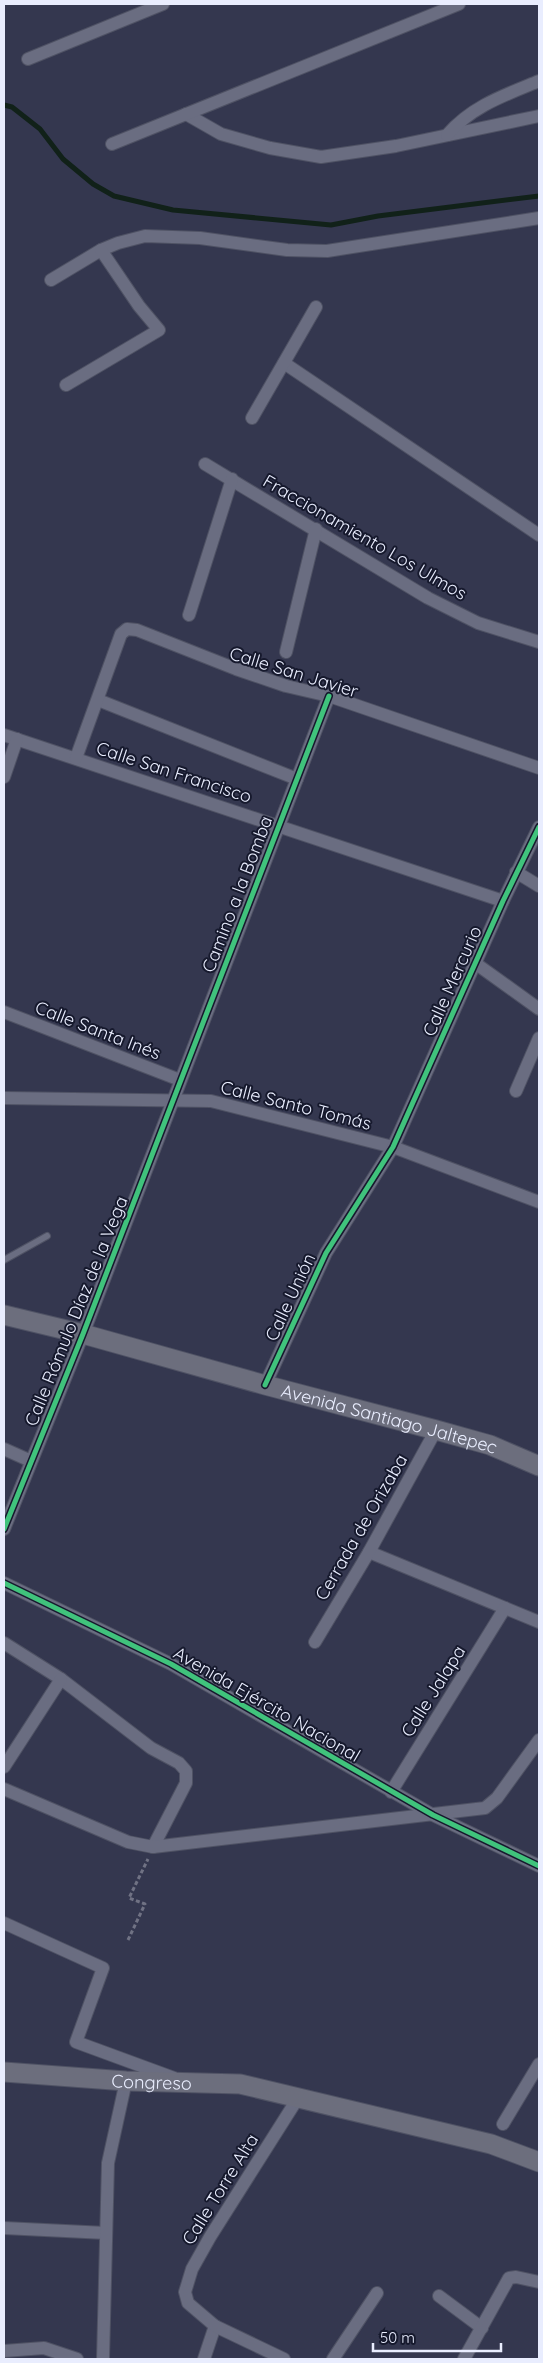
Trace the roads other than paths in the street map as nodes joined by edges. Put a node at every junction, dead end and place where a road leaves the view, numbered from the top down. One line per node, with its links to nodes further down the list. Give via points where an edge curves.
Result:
1 (164, 4): 3 (street)
2 (459, 4): 5 (street)
3 (28, 58)
4 (539, 81): 7 (street, via 475,109)
5 (186, 114): 7 (street, via 221,134 270,148 321,157); 8 (street)
6 (539, 116): 7 (street)
7 (447, 135)
8 (112, 144)
9 (539, 218): 10 (street, via 327,251 288,250 200,238 145,236)
10 (102, 250): 11 (street); 14 (street, via 158,330)
11 (51, 280)
12 (316, 307): 13 (street)
13 (284, 363): 15 (street); 19 (street)
14 (66, 385)
15 (252, 418)
16 (205, 464): 17 (street, Fraccionamiento Los Ulmos)
17 (232, 480): 18 (street, Fraccionamiento Los Ulmos); 20 (street)
18 (316, 530): 21 (street, Fraccionamiento Los Ulmos, via 428,598 478,623); 22 (street)
19 (539, 535)
20 (189, 615)
21 (539, 642)
22 (286, 652)
23 (329, 696): 24 (street, Calle San Javier, via 277,683 127,629 121,634); 28 (street, Calle San Javier); 30 (street, Camino a la Bomba)
24 (98, 700): 27 (street); 30 (street)
25 (4, 735): 26 (street, Calle San Francisco)
26 (17, 739): 27 (street, Calle San Francisco); 29 (street)
27 (76, 758): 31 (street, Calle San Francisco)
28 (539, 768)
29 (4, 777)
30 (297, 779): 31 (street, Camino a la Bomba)
31 (278, 825): 35 (street, Calle San Francisco); 40 (street, Camino a la Bomba)
32 (539, 827): 33 (street, Calle Mercurio)
33 (516, 872): 34 (street); 35 (street, Calle Mercurio)
34 (539, 886)
35 (503, 900): 36 (street, Calle Mercurio)
36 (475, 963): 37 (street); 44 (street, Calle Mercurio)
37 (539, 1009)
38 (4, 1012): 40 (street, Calle Santa Inés)
39 (539, 1038): 41 (street)
40 (180, 1080): 43 (street, Camino a la Bomba)
41 (516, 1091)
42 (4, 1098): 43 (street, Calle Santo Tomás)
43 (172, 1102): 44 (street, Calle Santo Tomás, via 211,1101); 49 (street, Calle Rómulo Díaz de la Vega)
44 (393, 1147): 45 (street, Calle Santo Tomás); 50 (street, Calle Unión, via 326,1253)
45 (539, 1202)
46 (47, 1236): 47 (lane)
47 (4, 1260)
48 (4, 1315): 49 (street, Avenida Santiago Jaltepec)
49 (83, 1334): 50 (street, Avenida Santiago Jaltepec); 53 (street, Calle Rómulo Díaz de la Vega)
50 (265, 1385): 51 (street, Avenida Santiago Jaltepec)
51 (436, 1430): 54 (street, Avenida Santiago Jaltepec, via 490,1445); 56 (street, Cerrada de Orizaba)
52 (4, 1449): 53 (street)
53 (31, 1461): 55 (street, Calle Rómulo Díaz de la Vega)
54 (539, 1466)
55 (4, 1529)
56 (369, 1552): 58 (street); 60 (street, Cerrada de Orizaba)
57 (4, 1583): 66 (street, Avenida Ejército Nacional, via 171,1664)
58 (505, 1608): 59 (street); 66 (street, Calle Jalapa)
59 (539, 1622)
60 (315, 1642)
61 (4, 1643): 62 (street)
62 (61, 1679): 64 (street); 68 (street, via 186,1771 186,1783)
63 (539, 1740): 67 (street, via 497,1798 485,1808)
64 (4, 1767)
65 (4, 1789): 68 (street, via 128,1842)
66 (391, 1792): 67 (street, Avenida Ejército Nacional)
67 (433, 1815): 68 (street); 69 (street, Avenida Ejército Nacional)
68 (153, 1847)
69 (539, 1866)
70 (4, 1923): 74 (street, via 103,1968 76,2042)
71 (539, 2064): 76 (street)
72 (4, 2072): 73 (street, Congreso)
73 (126, 2081): 74 (street, Congreso); 79 (street, via 108,2163)
74 (183, 2081): 75 (street, Congreso, via 240,2084)
75 (298, 2098): 77 (street, Congreso, via 491,2144); 83 (street, Calle Torre Alta, via 192,2269 186,2292 188,2303)
76 (503, 2124)
77 (539, 2162)
78 (4, 2228): 79 (street)
79 (106, 2233): 87 (street)
80 (539, 2282): 84 (street, via 509,2278)
81 (377, 2293): 90 (street)
82 (439, 2296): 84 (street)
83 (215, 2326): 88 (street); 89 (street)
84 (482, 2328): 91 (street)
85 (4, 2351): 86 (street, via 44,2348)
86 (78, 2359)
87 (102, 2359)
88 (204, 2359)
89 (284, 2359)
90 (333, 2359)
91 (464, 2359)

